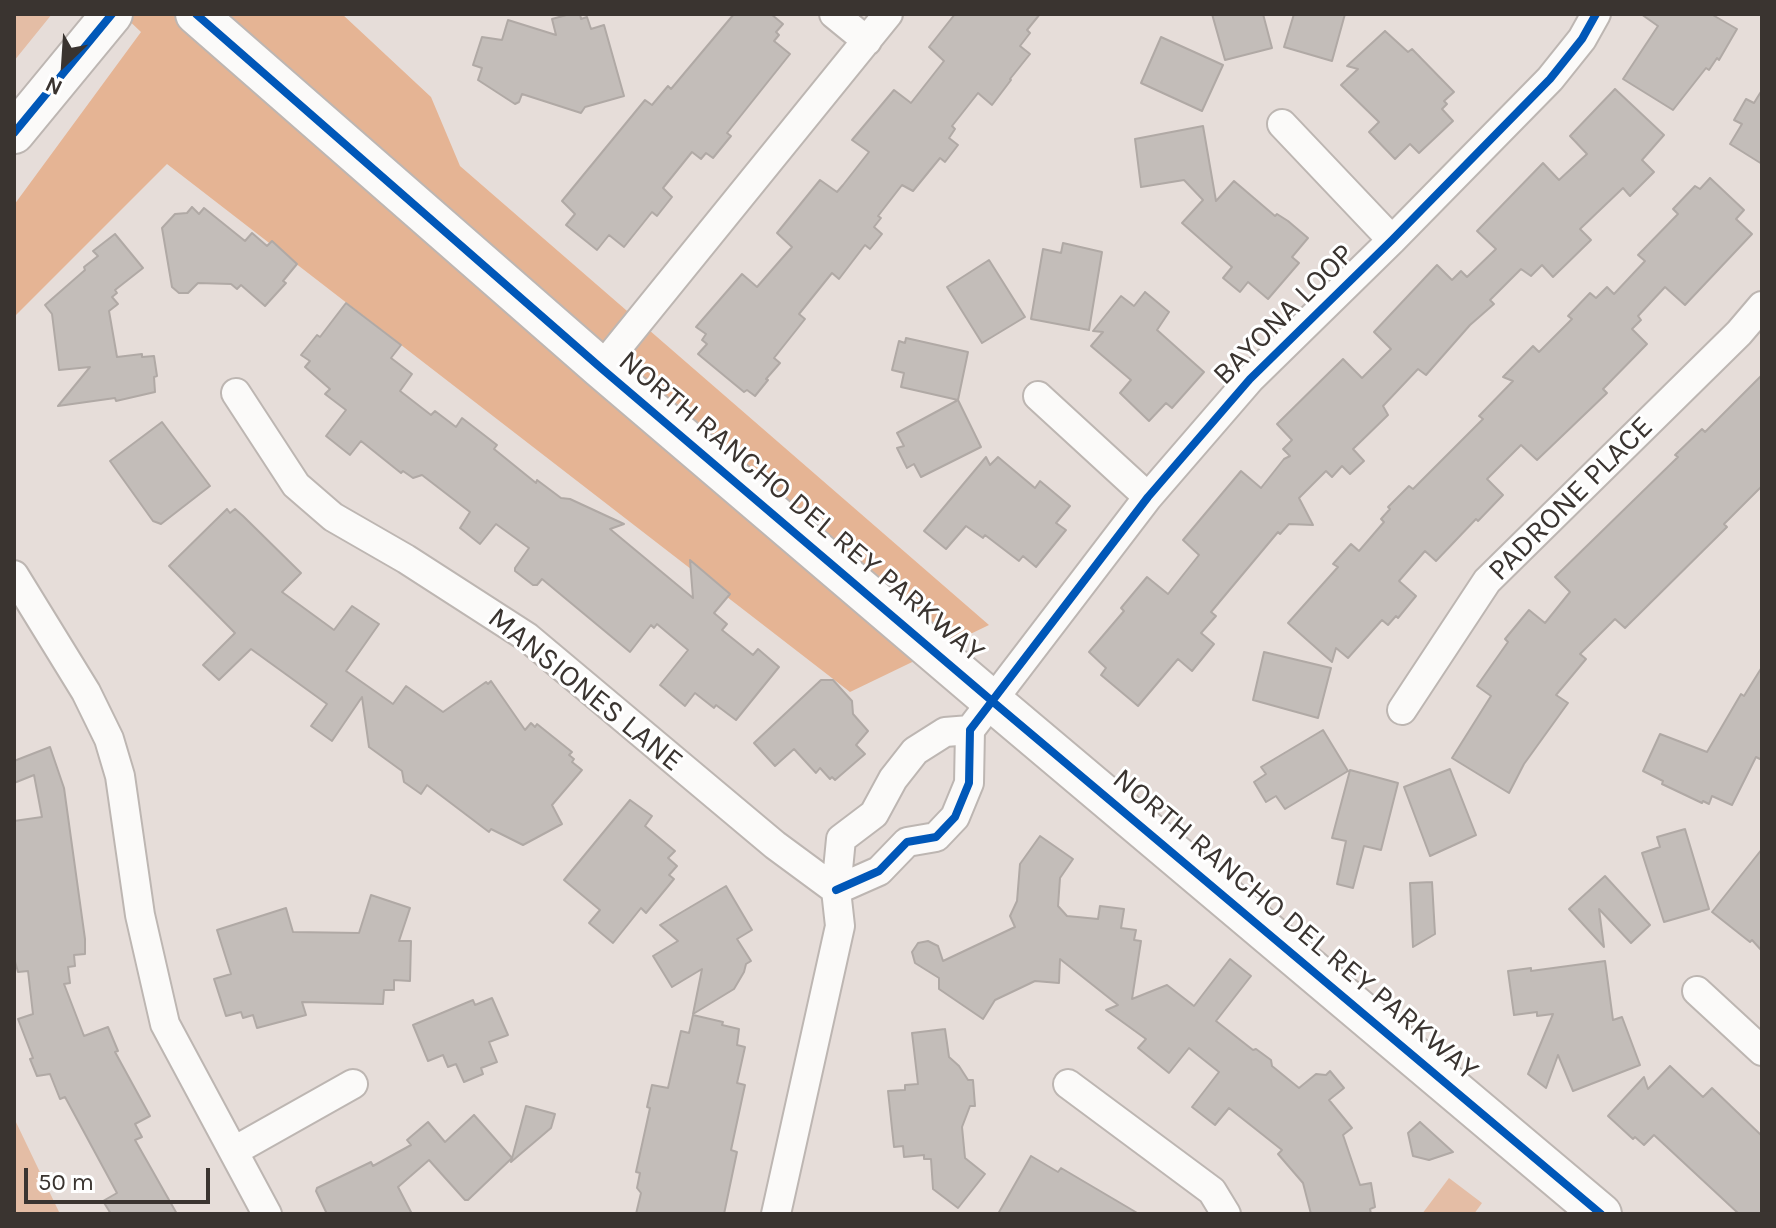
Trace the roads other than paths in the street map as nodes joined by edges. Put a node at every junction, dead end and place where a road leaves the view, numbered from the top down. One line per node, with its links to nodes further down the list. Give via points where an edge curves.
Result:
1 (112, 14): 8 (street)
2 (196, 14): 11 (street, NORTH RANCHO DEL REY PARKWAY)
3 (834, 14): 6 (street)
4 (888, 14): 6 (street)
5 (1596, 14): 9 (street, BAYONA LOOP, via 1550,79)
6 (867, 41): 11 (street)
7 (1282, 124): 9 (street)
8 (14, 133)
9 (1392, 240): 14 (street, BAYONA LOOP, via 1250,379)
10 (1762, 306): 16 (street, PADRONE PLACE, via 1487,581)
11 (601, 368): 17 (street, NORTH RANCHO DEL REY PARKWAY)
12 (236, 393): 20 (street, MANSIONES LANE, via 296,485 333,517 527,637)
13 (1038, 396): 14 (street)
14 (1148, 497): 17 (street, BAYONA LOOP)
15 (14, 575): 25 (street, via 109,739 165,1024)
16 (1402, 710)
17 (981, 716): 18 (street, via 915,751); 19 (street, via 969,783 955,817 936,837); 29 (street, NORTH RANCHO DEL REY PARKWAY)
18 (874, 814): 19 (street); 20 (street, via 841,839)
19 (907, 842): 20 (street, via 879,871)
20 (836, 890): 27 (street, via 840,926)
21 (1697, 991): 22 (street)
22 (1762, 1051)
23 (353, 1084): 25 (street)
24 (1068, 1084): 28 (street, via 1212,1191)
25 (234, 1151): 26 (street)
26 (267, 1214)
27 (776, 1214)
28 (1226, 1214)
29 (1601, 1214)

